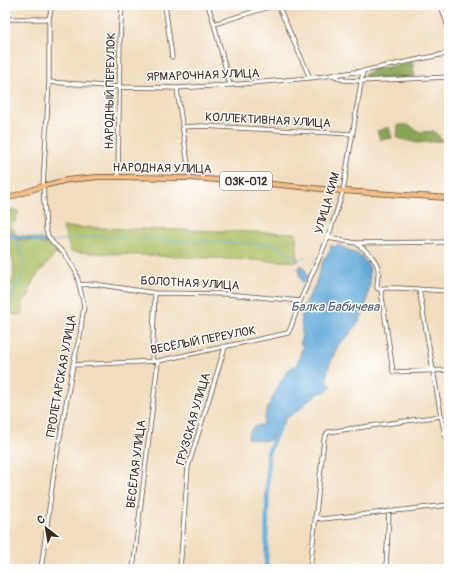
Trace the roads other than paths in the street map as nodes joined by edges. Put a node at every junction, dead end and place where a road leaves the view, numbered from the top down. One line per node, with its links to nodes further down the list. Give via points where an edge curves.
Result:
1 (52, 5): 8 (street, ПРОЛЕТАРСКАЯ УЛИЦА)
2 (122, 5): 20 (street, НАРОДНЫЙ ПЕРЕУЛОК)
3 (165, 5): 12 (street)
4 (208, 5): 9 (street)
5 (276, 5): 9 (street); 16 (street)
6 (441, 5): 10 (street)
7 (5, 18): 8 (street)
8 (49, 19): 18 (street, ПРОЛЕТАРСКАЯ УЛИЦА)
9 (214, 24): 19 (street)
10 (449, 30)
11 (449, 53): 13 (street, ЯРМАРОЧНАЯ УЛИЦА)
12 (172, 57)
13 (363, 71): 14 (street, ЯРМАРОЧНАЯ УЛИЦА); 17 (street, УЛИЦА КИМ)
14 (334, 75): 16 (street, ЯРМАРОЧНАЯ УЛИЦА); 17 (street, ЯРМАРОЧНАЯ УЛИЦА, via 343,80)
15 (449, 77): 17 (street, ЯРМАРОЧНАЯ УЛИЦА)
16 (310, 78): 19 (street, ЯРМАРОЧНАЯ УЛИЦА)
17 (361, 81): 23 (street, УЛИЦА КИМ)
18 (49, 82): 20 (street, ЯРМАРОЧНАЯ УЛИЦА); 26 (street, ПРОЛЕТАРСКАЯ УЛИЦА)
19 (230, 85): 21 (street, ЯРМАРОЧНАЯ УЛИЦА)
20 (120, 87): 21 (street, ЯРМАРОЧНАЯ УЛИЦА); 24 (street, НАРОДНЫЙ ПЕРЕУЛОК)
21 (177, 88): 22 (street)
22 (182, 127): 23 (street, КОЛЛЕКТИВНАЯ УЛИЦА); 25 (street)
23 (353, 134): 27 (street, УЛИЦА КИМ)
24 (118, 177): 25 (main road, НАРОДНАЯ УЛИЦА / 03К-012); 26 (main road, НАРОДНАЯ УЛИЦА / 03К-012, via 67,180)
25 (190, 178): 27 (main road, НАРОДНАЯ УЛИЦА / 03К-012)
26 (43, 186): 29 (main road, 03К-012); 33 (street, ПРОЛЕТАРСКАЯ УЛИЦА, via 48,236 66,254 76,272)
27 (343, 191): 28 (main road, НАРОДНАЯ УЛИЦА / 03К-012); 30 (street, УЛИЦА КИМ)
28 (449, 198)
29 (5, 199)
30 (328, 238): 32 (street); 38 (street, УЛИЦА КИМ)
31 (449, 242): 32 (street)
32 (356, 243): 34 (street, via 375,261 378,268 377,288)
33 (79, 285): 37 (street, БОЛОТНАЯ УЛИЦА, via 94,284); 43 (street, ПРОЛЕТАРСКАЯ УЛИЦА, via 84,305)
34 (381, 290): 35 (street); 44 (street, via 393,372)
35 (419, 290): 36 (street); 44 (street)
36 (449, 291)
37 (155, 293): 38 (street, БОЛОТНАЯ УЛИЦА, via 228,294); 42 (street)
38 (300, 302): 39 (street, УЛИЦА КИМ)
39 (288, 333): 40 (street, ВЕСЁЛЫЙ ПЕРЕУЛОК)
40 (225, 347): 41 (street, ВЕСЁЛЫЙ ПЕРЕУЛОК); 53 (street, ГРУЗСКАЯ УЛИЦА, via 188,467)
41 (158, 360): 42 (street, ВЕСЁЛЫЙ ПЕРЕУЛОК); 52 (street, ВЕСЁЛАЯ УЛИЦА)
42 (152, 361): 43 (street, ВЕСЁЛЫЙ ПЕРЕУЛОК)
43 (73, 365): 51 (street, ПРОЛЕТАРСКАЯ УЛИЦА)
44 (433, 370): 45 (street); 46 (street)
45 (449, 370)
46 (441, 416): 47 (street); 50 (street, via 328,432 324,439)
47 (449, 452)
48 (449, 505): 49 (street)
49 (389, 511): 50 (street, via 322,519); 55 (street)
50 (315, 517): 54 (street)
51 (40, 569)
52 (133, 569)
53 (180, 569)
54 (310, 569)
55 (386, 569)

